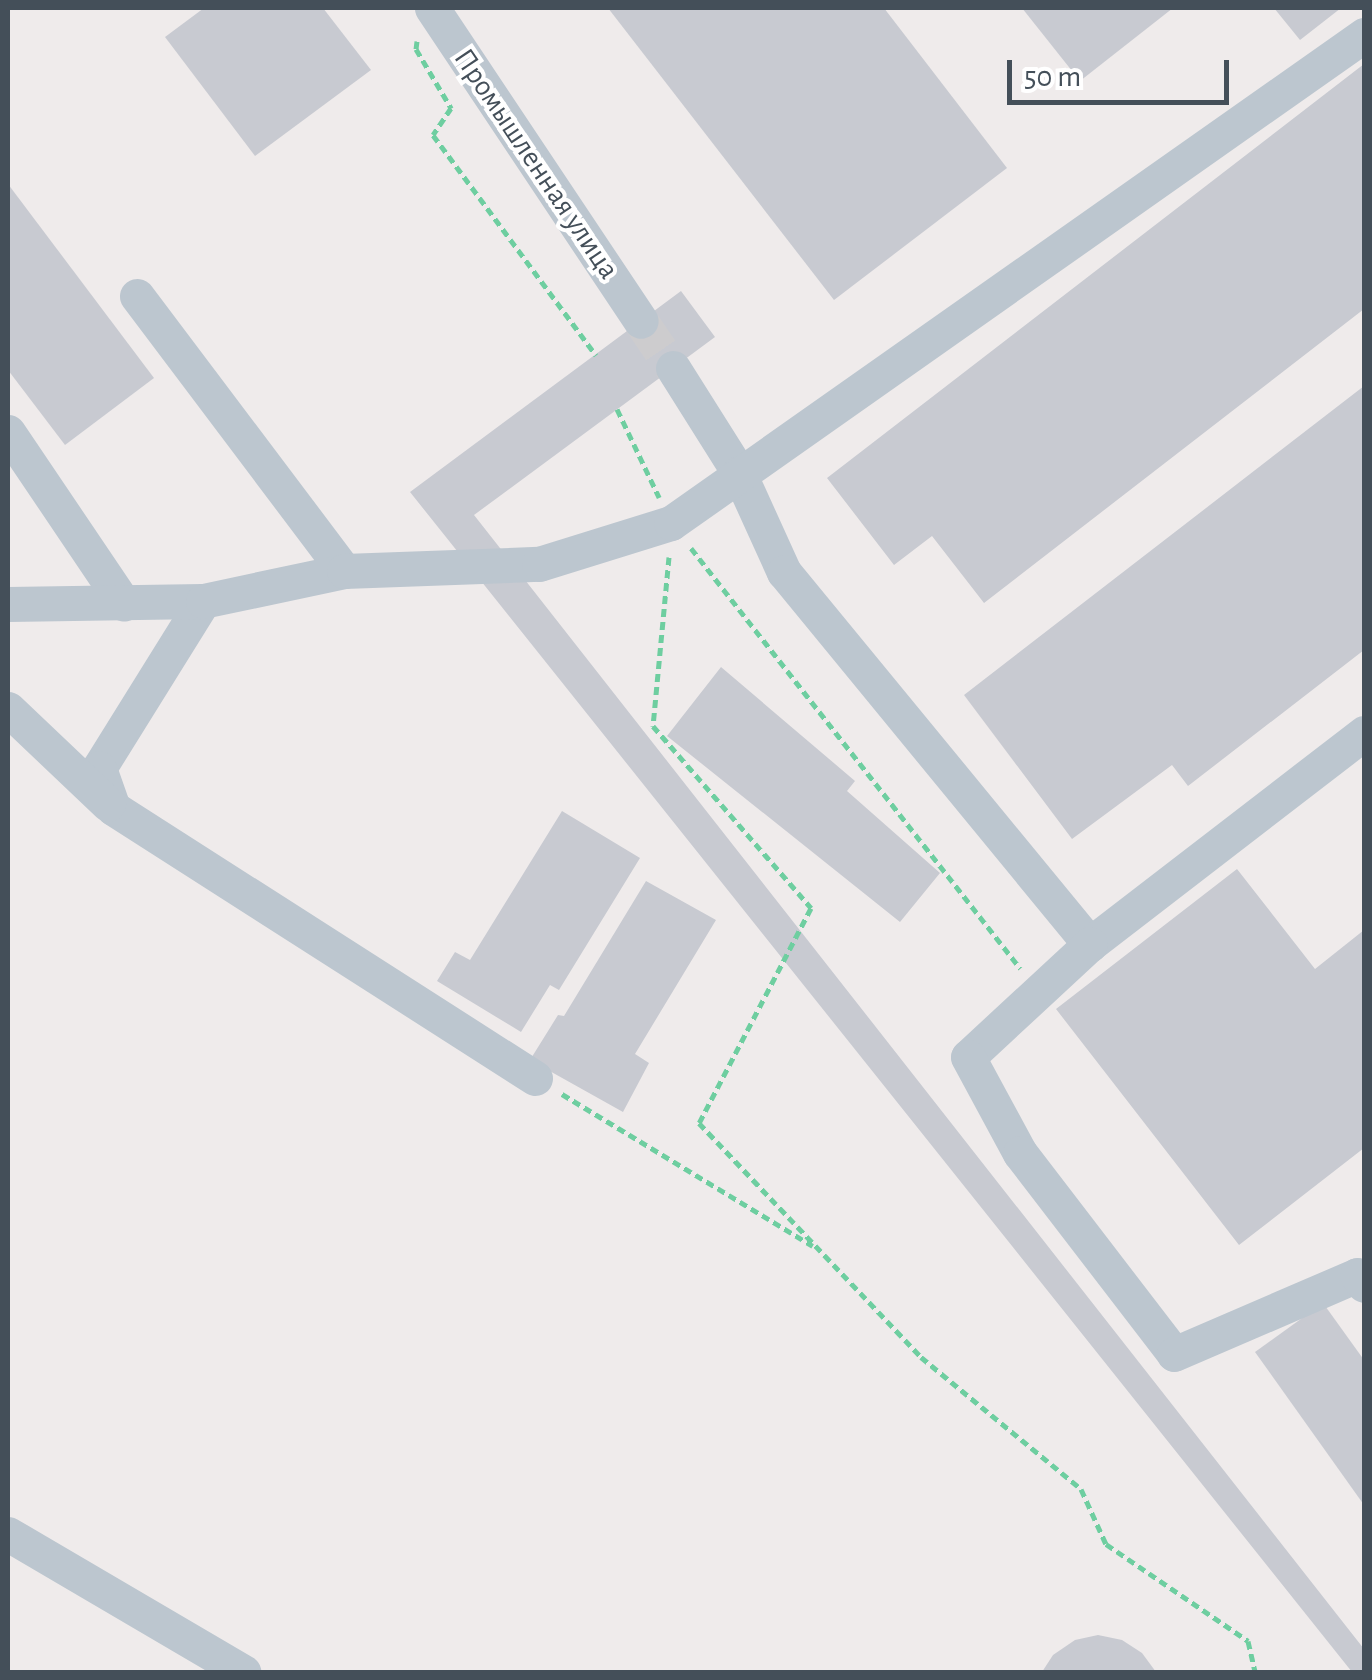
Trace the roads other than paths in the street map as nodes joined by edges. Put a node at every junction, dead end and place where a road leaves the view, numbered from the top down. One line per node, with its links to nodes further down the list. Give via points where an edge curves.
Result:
1 (425, 19): 4 (lane, Промышленная улица)
2 (1364, 35): 7 (lane)
3 (137, 296): 8 (lane)
4 (640, 321)
5 (673, 368): 7 (lane)
6 (8, 432): 11 (lane)
7 (739, 473): 8 (lane, via 671,523 539,564); 15 (lane, via 784,572)
8 (344, 570): 9 (lane)
9 (203, 601): 11 (lane); 14 (lane, via 99,768)
10 (8, 604): 11 (lane)
11 (124, 604)
12 (8, 709): 14 (lane)
13 (1364, 733): 15 (lane)
14 (112, 808): 16 (lane)
15 (1090, 944): 17 (lane, via 968,1057 1020,1153 1174,1354)
16 (535, 1078)
17 (1362, 1276)
18 (8, 1534): 19 (lane)
19 (243, 1672)

